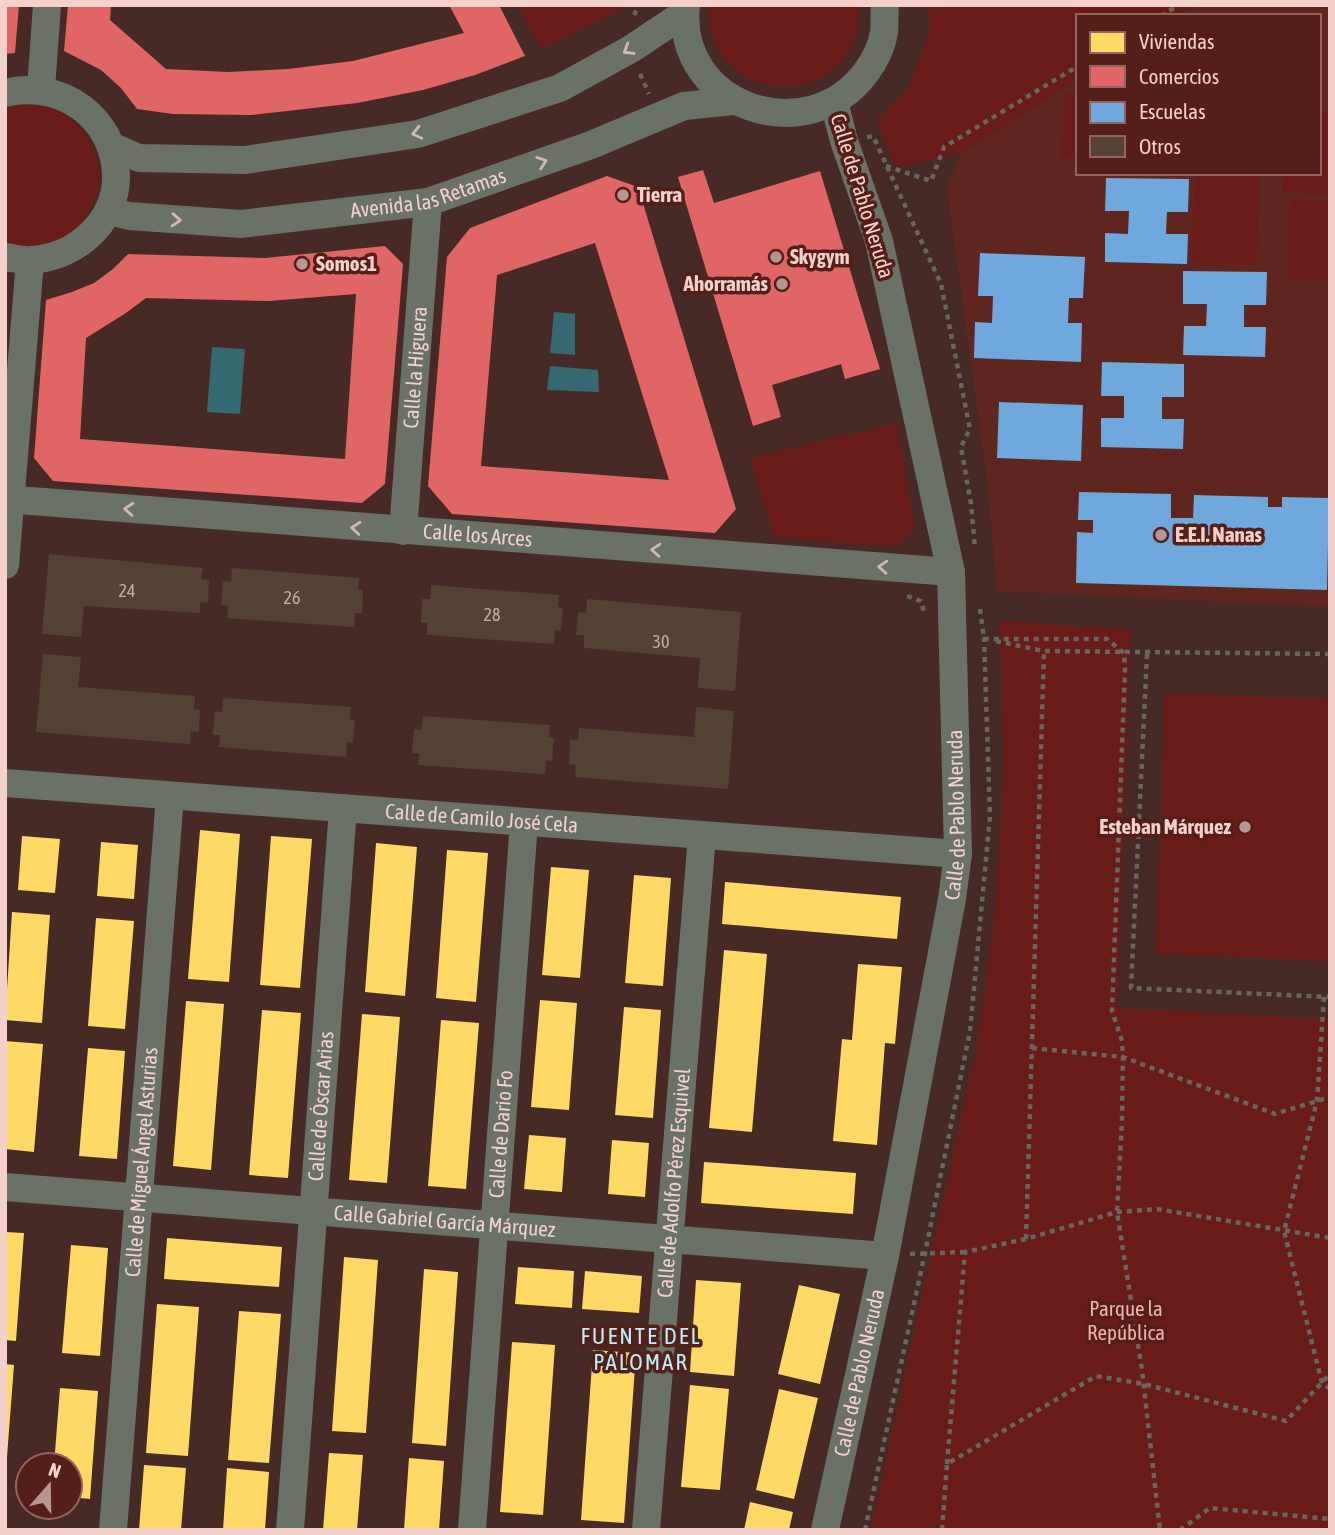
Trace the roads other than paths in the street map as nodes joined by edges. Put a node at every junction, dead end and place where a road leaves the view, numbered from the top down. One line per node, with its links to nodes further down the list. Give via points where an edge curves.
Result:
1 (47, 5): 4 (street)
2 (885, 5): 7 (street, via 884,33 874,61 858,85)
3 (685, 9): 6 (street, via 688,39 698,64 713,85); 8 (street, one-way to 8, via 631,49 560,88 418,134 246,160 139,158)
4 (41, 89): 5 (street); 8 (street, via 84,108)
5 (5, 93)
6 (734, 101): 7 (street, via 767,113 802,114); 9 (street, Avenida las Retamas, one-way to 6, via 591,145 684,106)
7 (834, 102): 15 (street, Calle de Pablo Neruda, via 879,241)
8 (111, 146): 10 (street, via 116,178)
9 (428, 202): 10 (street, Avenida las Retamas, one-way to 9, via 241,224); 13 (street, Calle la Higuera)
10 (108, 211): 11 (street, via 89,237 62,255)
11 (17, 259): 12 (street)
12 (7, 500): 13 (street, Calle los Arces, one-way to 12); 14 (street)
13 (403, 531): 15 (street, Calle los Arces, one-way to 13)
14 (5, 565)
15 (951, 572): 21 (street, Calle de Pablo Neruda)
16 (5, 783): 17 (street, Calle de Camilo José Cela)
17 (170, 796): 18 (street, Calle de Camilo José Cela); 23 (street, Calle de Miguel Ángel Asturias)
18 (343, 808): 19 (street, Calle de Camilo José Cela); 24 (street, Calle de Óscar Arias)
19 (524, 822): 20 (street, Calle de Camilo José Cela); 25 (street, Calle de Dario Fo)
20 (702, 835): 21 (street, Calle de Camilo José Cela); 26 (street, Calle de Adolfo Pérez Esquivel)
21 (958, 854): 27 (street, Calle de Pablo Neruda)
22 (5, 1187): 23 (street, Calle Gabriel García Márquez)
23 (139, 1198): 24 (street, Calle Gabriel García Márquez); 28 (street, Calle de Miguel Ángel Asturias)
24 (314, 1211): 25 (street, Calle Gabriel García Márquez); 29 (street, Calle de Óscar Arias)
25 (496, 1226): 26 (street, Calle Gabriel García Márquez); 30 (street, Calle de Dario Fo)
26 (670, 1239): 27 (street, Calle Gabriel García Márquez); 31 (street, Calle de Adolfo Pérez Esquivel)
27 (885, 1255): 32 (street, Calle de Pablo Neruda)
28 (113, 1530)
29 (290, 1530)
30 (472, 1530)
31 (646, 1530)
32 (825, 1530)

